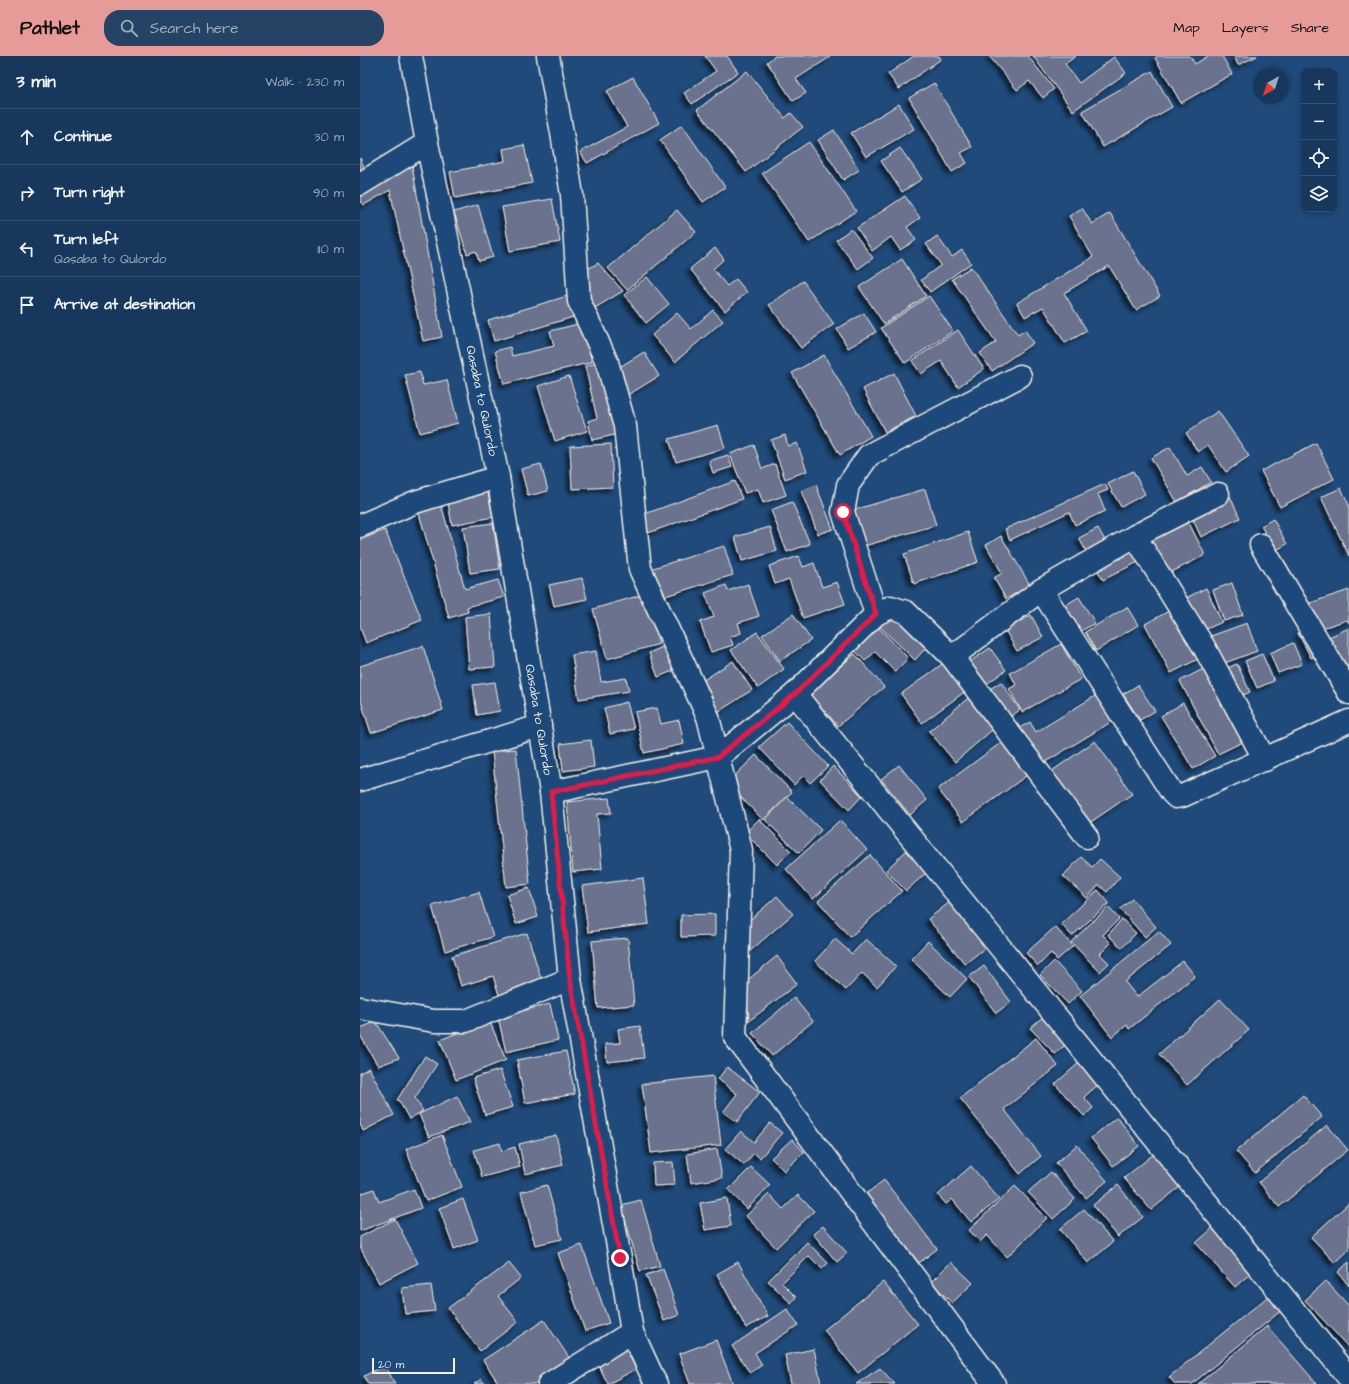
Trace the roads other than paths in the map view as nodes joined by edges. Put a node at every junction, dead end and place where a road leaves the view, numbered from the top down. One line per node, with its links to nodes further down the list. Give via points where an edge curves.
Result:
1 (411, 56): 3 (street, Qasaba to Qulordo)
2 (548, 56): 18 (street, via 572,195 579,302 607,362 625,426 640,569 708,717)
3 (427, 142): 4 (street); 6 (street, Qasaba to Qulordo)
4 (360, 184)
5 (1020, 376): 12 (street, via 869,455 848,485 843,512)
6 (498, 477): 8 (street, via 415,502); 17 (street, Qasaba to Qulordo)
7 (1218, 494): 9 (street)
8 (360, 526)
9 (1135, 536): 11 (street); 19 (street, via 1204,647)
10 (1261, 545): 14 (street)
11 (1041, 590): 13 (street); 19 (street, via 1176,797)
12 (876, 614): 13 (street, via 891,607 906,612); 15 (street)
13 (952, 657): 22 (street)
14 (1349, 693)
15 (795, 694): 18 (street); 26 (street)
16 (1349, 721): 19 (street)
17 (540, 726): 20 (street); 21 (street, Qasaba to Qulordo)
18 (718, 757): 21 (street); 29 (street, via 741,850 735,1037)
19 (1265, 760)
20 (360, 780)
21 (551, 792): 23 (street, Qasaba to Qulordo)
22 (1087, 836)
23 (570, 979): 24 (street, via 466,1021 434,1021); 25 (street, Qasaba to Qulordo)
24 (360, 1008)
25 (632, 1332): 27 (street); 28 (street, Qasaba to Qulordo)
26 (1349, 1378)
27 (549, 1384)
28 (656, 1384)
29 (994, 1384)

